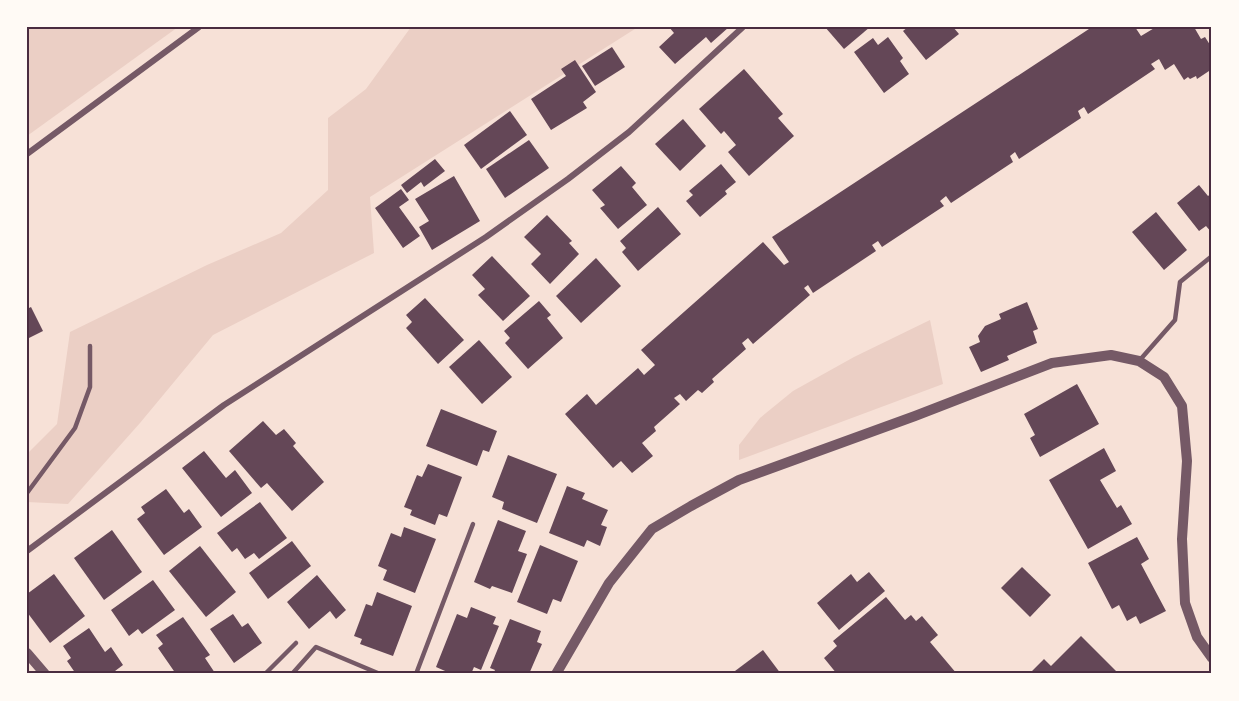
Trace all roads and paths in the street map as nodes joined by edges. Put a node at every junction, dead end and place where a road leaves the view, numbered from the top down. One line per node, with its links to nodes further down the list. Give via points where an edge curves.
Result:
1 (199, 27): 3 (street)
2 (743, 27): 9 (street, via 629,132 568,179 486,237 224,405)
3 (27, 154)
4 (1212, 256): 6 (lane, via 1180,282 1175,320)
5 (90, 346): 7 (lane, via 90,387 75,428)
6 (1139, 361): 12 (street, via 1164,377 1182,406 1187,461 1182,539 1185,603 1197,637); 18 (street, via 1111,355 1052,363 739,480 652,529 609,583)
7 (27, 493)
8 (473, 524): 17 (lane)
9 (27, 550)
10 (296, 643): 14 (lane)
11 (27, 653): 13 (street)
12 (1212, 658)
13 (45, 674)
14 (266, 674)
15 (292, 674): 16 (lane, via 316,647)
16 (380, 674)
17 (416, 674)
18 (556, 674)

